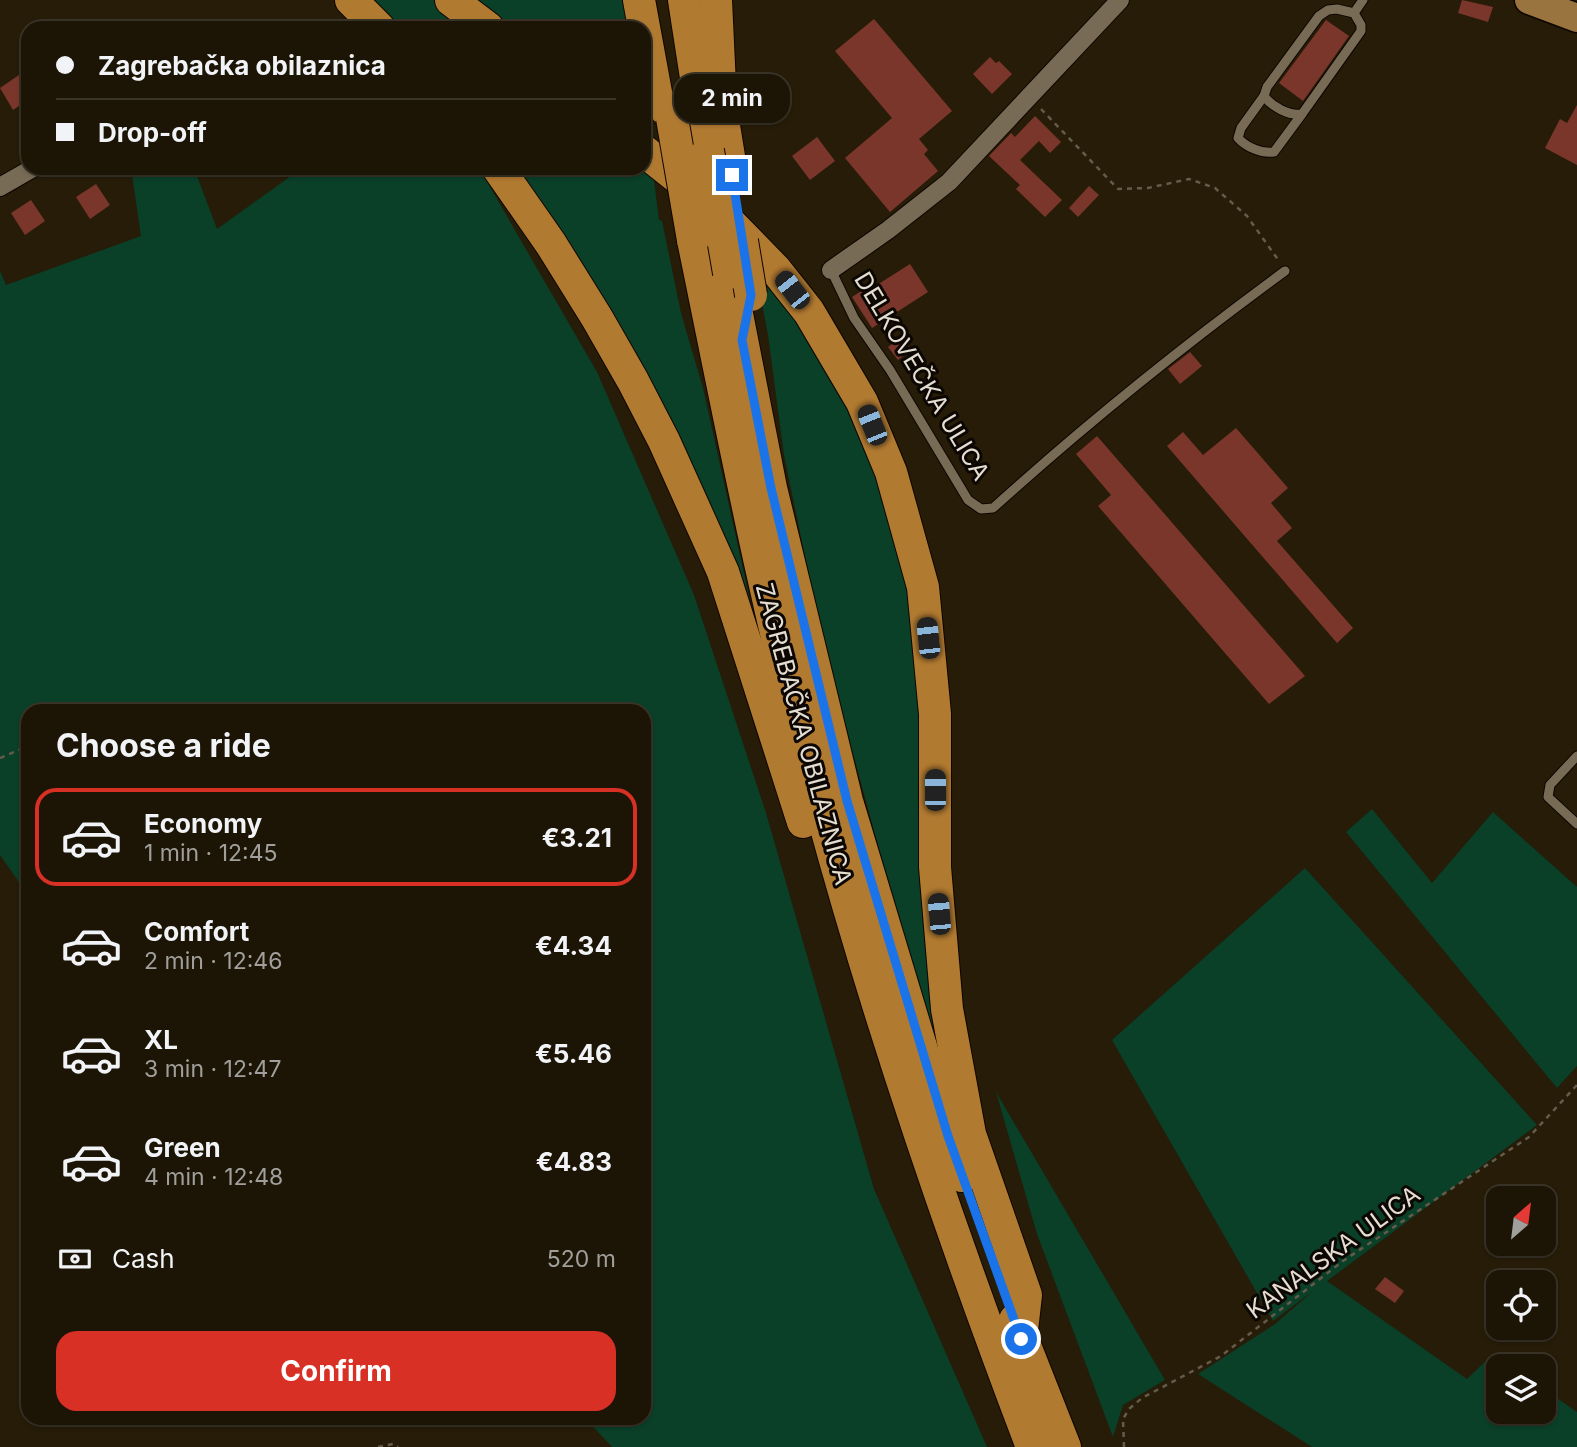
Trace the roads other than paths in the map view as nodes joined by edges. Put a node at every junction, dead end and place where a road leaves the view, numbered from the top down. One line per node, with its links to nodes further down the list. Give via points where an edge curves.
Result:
1 (351, 0): 12 (highway)
2 (451, 0): 13 (highway)
3 (639, 0): 14 (highway)
4 (655, 0): 18 (highway, ZAGREBAČKA OBILAZNICA)
5 (684, 0): 25 (highway, ZAGREBAČKA OBILAZNICA, bridge, via 708,151)
6 (716, 0): 25 (highway, bridge, via 721,107 732,175)
7 (1120, 0): 23 (street, DELKOVEČKA ULICA, via 949,182)
8 (1363, 0): 10 (lane)
9 (1529, 0): 11 (main road)
10 (1354, 13): 16 (lane, via 1337,9 1319,16); 17 (lane, via 1361,25 1359,37)
11 (1577, 18)
12 (373, 21)
13 (479, 21)
14 (643, 21)
15 (651, 65): 18 (highway, via 657,98)
16 (1264, 96): 17 (lane, via 1282,110); 17 (lane, via 1241,128 1238,138 1243,144 1274,152)
17 (1302, 114)
18 (672, 118): 28 (highway, ZAGREBAČKA OBILAZNICA, bridge, via 760,568 820,807)
19 (651, 157): 29 (highway, via 715,208 775,269 809,312 862,402 891,472 923,587 935,714 935,867 947,1009 970,1134 1026,1295)
20 (21, 175): 22 (street)
21 (503, 175): 28 (highway, via 551,244 633,381 723,572 866,1033)
22 (0, 187)
23 (831, 270): 24 (lane, DELKOVEČKA ULICA, via 853,318 968,499 981,509 993,508 1070,438)
24 (1285, 271)
25 (740, 284): 29 (highway, ZAGREBAČKA OBILAZNICA, via 742,340 771,488 847,801 948,1136)
26 (1577, 756): 27 (lane, via 1550,785 1549,797)
27 (1577, 824)
28 (897, 1068): 30 (highway, ZAGREBAČKA OBILAZNICA)
29 (1021, 1339): 31 (highway, ZAGREBAČKA OBILAZNICA)
30 (1031, 1447)
31 (1065, 1447)

